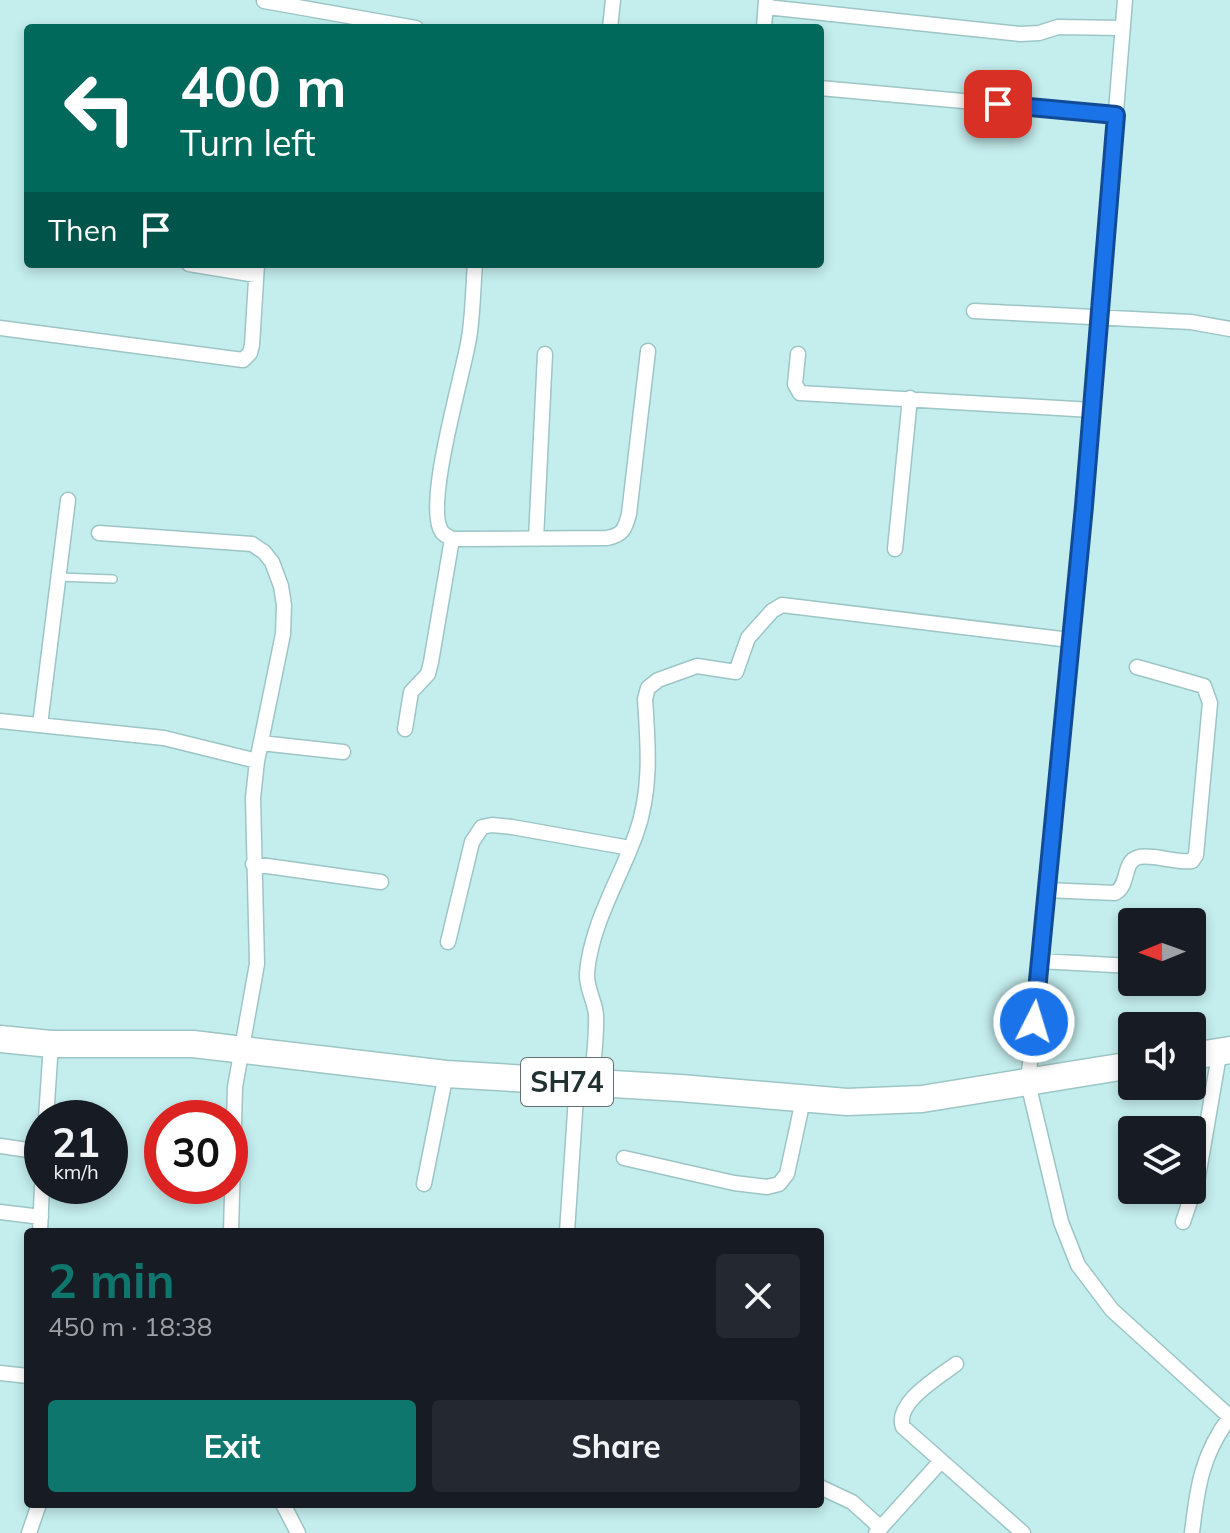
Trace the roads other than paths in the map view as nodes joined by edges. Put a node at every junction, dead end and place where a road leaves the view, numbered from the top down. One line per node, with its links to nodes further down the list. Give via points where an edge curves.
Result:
1 (613, 0): 6 (street)
2 (1125, 0): 8 (street)
3 (264, 1): 5 (street)
4 (766, 3): 7 (street); 8 (street, via 1020,34 1058,27)
5 (393, 24)
6 (610, 24)
7 (764, 24)
8 (1123, 28): 10 (street)
9 (824, 88): 10 (street)
10 (1116, 115): 14 (street)
11 (475, 268): 24 (street, via 469,340 438,502 442,534)
12 (256, 269): 15 (street, via 252,345 243,360)
13 (974, 311): 14 (street)
14 (1100, 319): 16 (street); 21 (street)
15 (0, 328)
16 (1230, 329)
17 (648, 351): 25 (street, via 625,530 607,538)
18 (545, 354): 25 (street)
19 (798, 354): 20 (street, via 795,384 800,393)
20 (910, 398): 21 (street); 26 (street)
21 (1092, 410): 29 (street)
22 (68, 500): 27 (street)
23 (99, 533): 34 (street, via 252,544 272,562 281,586 283,634)
24 (452, 539): 25 (street); 33 (street, via 431,662 428,674 411,692)
25 (536, 539)
26 (895, 549)
27 (59, 577): 28 (lane); 32 (street)
28 (113, 579)
29 (1070, 640): 37 (street, via 776,607 748,638 736,672 697,666 648,688 646,790); 40 (street)
30 (1137, 667): 40 (street, via 1199,683 1208,692 1196,855 1180,862 1138,857 1115,893)
31 (0, 721): 32 (street)
32 (40, 725): 36 (street, via 164,738)
33 (405, 729)
34 (261, 743): 35 (street); 36 (street)
35 (343, 752)
36 (257, 761): 38 (street)
37 (630, 848): 41 (street, via 512,827 482,827 472,842); 50 (street, via 601,918 587,973 596,1011)
38 (253, 864): 39 (street); 46 (street, via 257,964)
39 (381, 882)
40 (1046, 890): 42 (street)
41 (448, 942)
42 (1039, 961): 43 (street); 51 (street)
43 (1118, 965)
44 (0, 1039): 45 (highway, SH74)
45 (51, 1044): 46 (highway, SH74); 52 (street)
46 (243, 1048): 49 (highway, SH74); 62 (street, via 235,1087)
47 (1212, 1058): 60 (street, via 1198,1177)
48 (1118, 1067): 51 (highway, SH74)
49 (446, 1074): 50 (highway, SH74); 57 (street)
50 (584, 1083): 53 (highway, SH74); 63 (street)
51 (1028, 1083): 53 (highway, SH74, via 922,1099); 67 (street, via 1061,1222 1078,1265 1112,1310)
52 (47, 1100)
53 (803, 1100): 56 (street, via 787,1174 779,1184 734,1183)
54 (0, 1146): 55 (street)
55 (24, 1149)
56 (624, 1158)
57 (424, 1184)
58 (41, 1204): 61 (street)
59 (0, 1212): 61 (street)
60 (1183, 1222)
61 (40, 1225)
62 (231, 1228)
63 (567, 1228)
64 (956, 1364): 68 (street, via 900,1415 903,1427)
65 (0, 1373): 66 (street)
66 (24, 1376)
67 (1230, 1417): 76 (street, via 1212,1441 1203,1466)
68 (941, 1461): 72 (street); 75 (street)
69 (824, 1489): 72 (street, via 852,1502)
70 (38, 1508): 73 (street)
71 (285, 1508): 74 (street)
72 (879, 1530)
73 (29, 1533)
74 (298, 1533)
75 (1023, 1533)
76 (1192, 1533)

